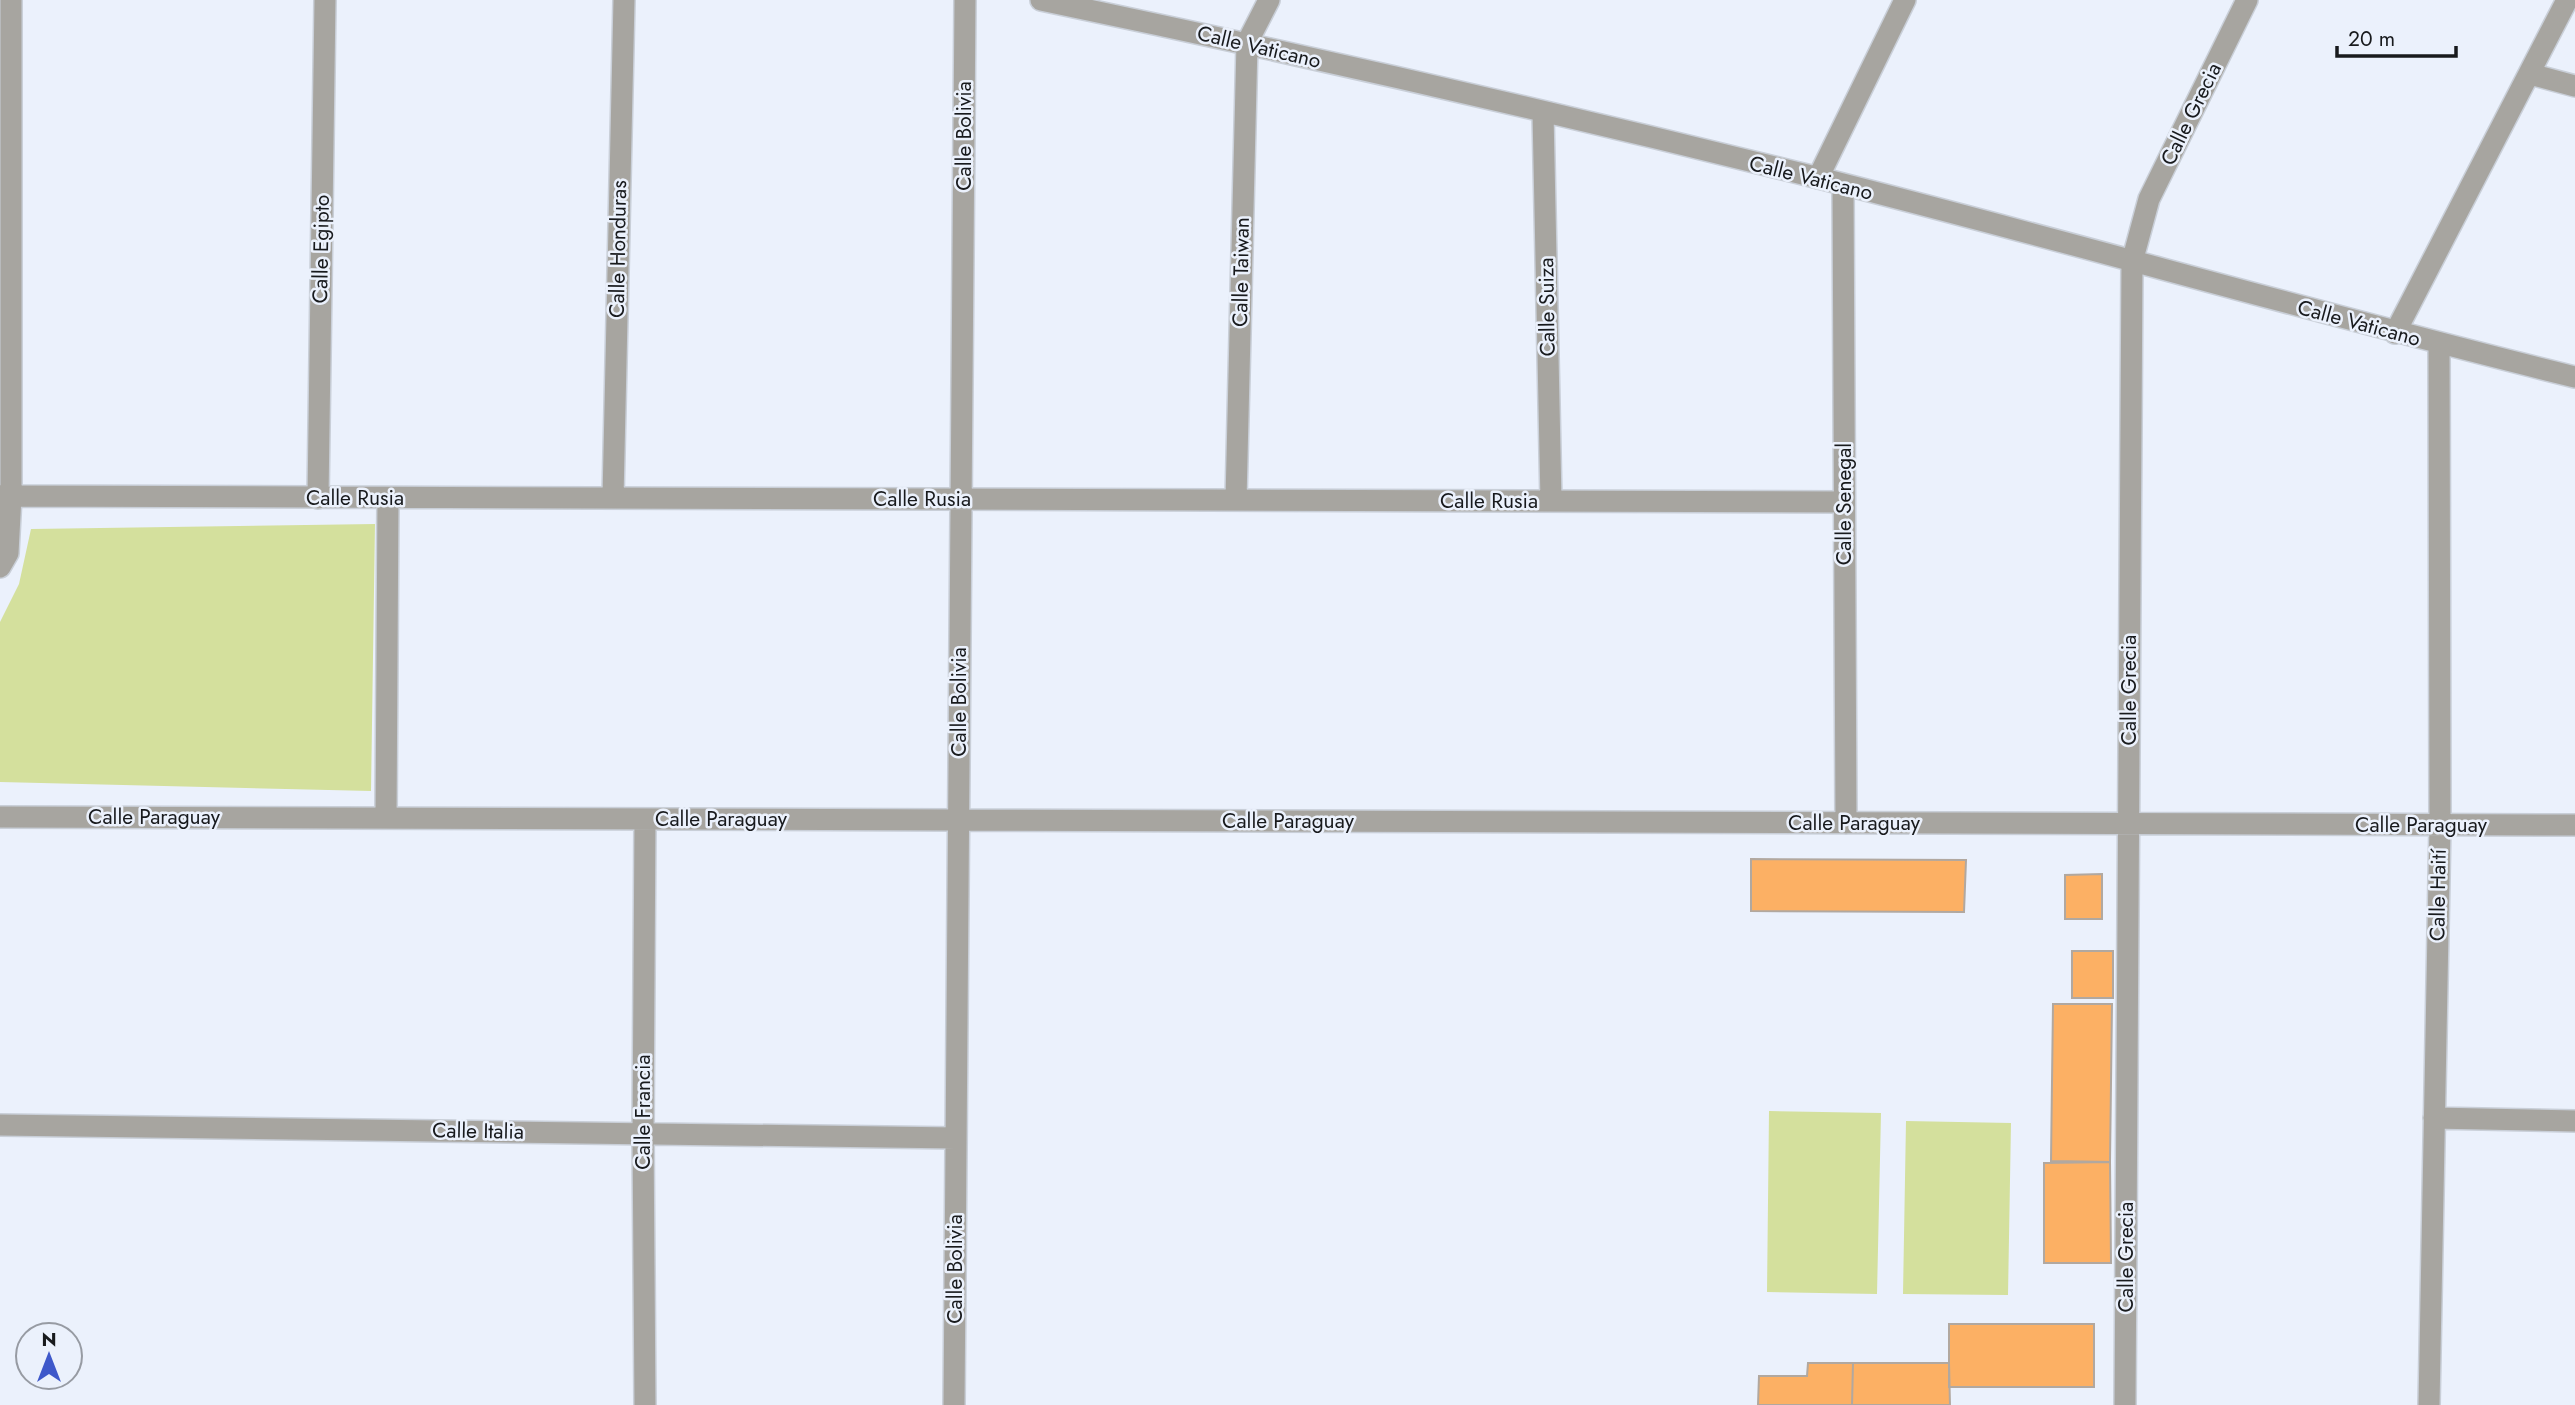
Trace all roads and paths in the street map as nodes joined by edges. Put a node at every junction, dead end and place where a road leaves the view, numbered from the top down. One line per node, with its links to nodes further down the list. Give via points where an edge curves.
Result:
1 (10, 0): 16 (street)
2 (325, 0): 22 (street, Calle Egipto)
3 (624, 0): 24 (street, Calle Honduras)
4 (965, 0): 25 (street, Calle Bolivia)
5 (1041, 0): 10 (street, Calle Vaticano)
6 (1269, 0): 10 (street)
7 (1905, 0): 14 (street)
8 (2247, 0): 17 (street, Calle Grecia, via 2149,199)
9 (2567, 0): 11 (street)
10 (1247, 43): 13 (street, Calle Vaticano); 26 (street, Calle Taiwan)
11 (2530, 74): 12 (street); 18 (street)
12 (2575, 86)
13 (1543, 113): 14 (street, Calle Vaticano); 27 (street, Calle Suiza)
14 (1818, 178): 15 (street, Calle Vaticano)
15 (1843, 186): 17 (street, Calle Vaticano); 28 (street, Calle Senegal)
16 (6, 193): 21 (street)
17 (2132, 262): 18 (street, Calle Vaticano); 35 (street, Calle Grecia)
18 (2395, 332): 19 (street, Calle Vaticano)
19 (2439, 344): 20 (street, Calle Vaticano); 36 (street, Calle Haití)
20 (2575, 377)
21 (6, 496): 22 (street, Calle Rusia); 29 (street, via 8,552)
22 (318, 498): 23 (street, Calle Rusia)
23 (388, 498): 24 (street, Calle Rusia); 31 (street)
24 (612, 498): 25 (street, Calle Rusia)
25 (961, 499): 26 (street, Calle Rusia); 33 (street, Calle Bolivia)
26 (1236, 500): 27 (street, Calle Rusia)
27 (1551, 501): 28 (street, Calle Rusia)
28 (1844, 502): 34 (street, Calle Senegal)
29 (0, 567)
30 (0, 817): 31 (street, Calle Paraguay)
31 (386, 817): 32 (street, Calle Paraguay)
32 (645, 819): 33 (street, Calle Paraguay); 41 (street, Calle Francia)
33 (958, 820): 34 (street, Calle Paraguay); 42 (street, Calle Bolivia)
34 (1846, 823): 35 (street, Calle Paraguay)
35 (2130, 824): 36 (street, Calle Paraguay); 45 (street, Calle Grecia)
36 (2440, 825): 37 (street, Calle Paraguay); 38 (street, Calle Haití)
37 (2575, 825)
38 (2434, 1118): 39 (street); 46 (street, Calle Haití)
39 (2575, 1121)
40 (0, 1125): 41 (street, Calle Italia)
41 (643, 1133): 42 (street, Calle Italia); 43 (street, Calle Francia)
42 (956, 1138): 44 (street, Calle Bolivia)
43 (645, 1405)
44 (954, 1405)
45 (2125, 1405)
46 (2429, 1405)

